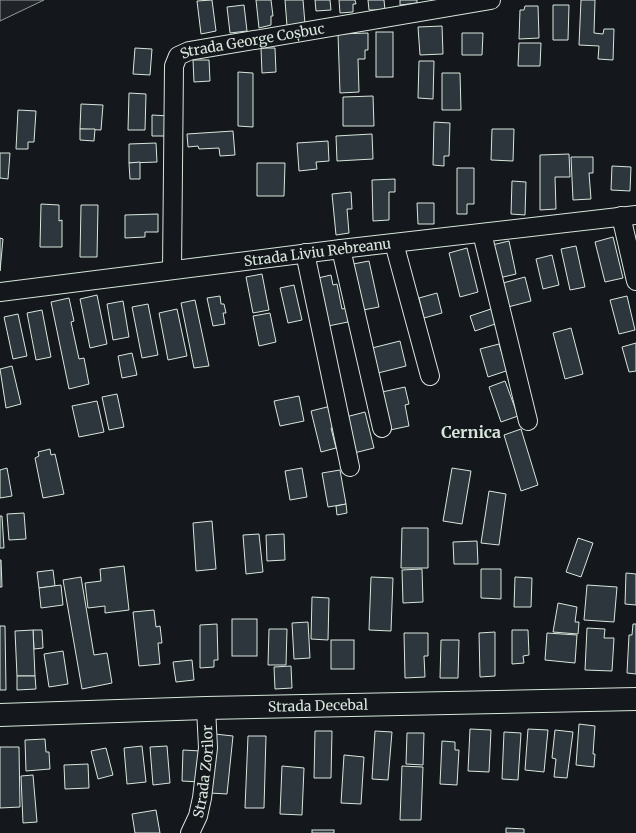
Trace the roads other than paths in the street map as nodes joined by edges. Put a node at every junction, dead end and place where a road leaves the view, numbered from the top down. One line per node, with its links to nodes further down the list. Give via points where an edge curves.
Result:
1 (491, 0): 7 (street, Strada George Coșbuc, via 189,51 178,56 174,66)
2 (629, 215): 3 (street, Strada Liviu Rebreanu); 8 (street)
3 (482, 232): 4 (street, Strada Liviu Rebreanu); 11 (street)
4 (394, 242): 5 (street, Strada Liviu Rebreanu); 10 (street)
5 (341, 249): 6 (street, Strada Liviu Rebreanu); 12 (street)
6 (305, 253): 7 (street, Strada Liviu Rebreanu); 13 (street)
7 (172, 270): 9 (street, Strada Liviu Rebreanu)
8 (636, 281)
9 (0, 292)
10 (430, 376)
11 (528, 421)
12 (382, 428)
13 (350, 467)
14 (636, 699): 15 (main road, Strada Decebal)
15 (206, 708): 16 (main road, Strada Decebal); 17 (street, Strada Zorilor, via 208,748 202,798 198,816)
16 (0, 715)
17 (190, 833)

